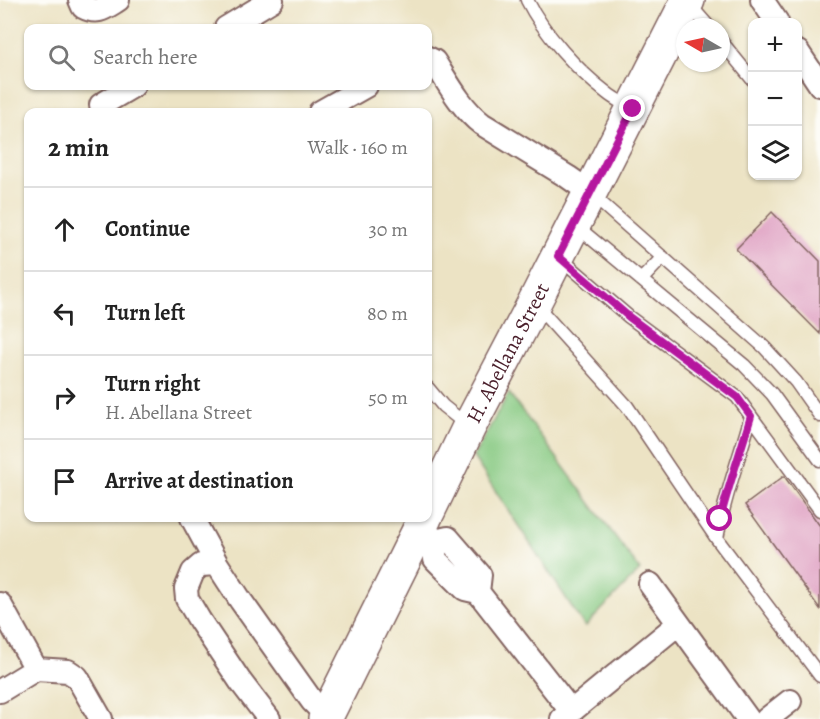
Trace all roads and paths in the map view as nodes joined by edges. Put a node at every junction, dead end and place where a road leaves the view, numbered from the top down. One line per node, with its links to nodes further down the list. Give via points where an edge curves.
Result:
1 (81, 0): 2 (street, via 82,7 90,11 99,11)
2 (118, 0)
3 (272, 0): 9 (street)
4 (528, 0): 19 (lane, via 534,14 571,61 608,94)
5 (762, 0): 8 (street)
6 (688, 1): 7 (lane); 19 (main road, H. Abellana Street)
7 (702, 18)
8 (774, 18)
9 (233, 24)
10 (730, 52): 13 (lane)
11 (802, 58): 14 (street)
12 (432, 61): 20 (street, via 474,118)
13 (748, 73)
14 (820, 85)
15 (126, 90): 17 (street)
16 (359, 90): 18 (street)
17 (101, 105)
18 (327, 108)
19 (633, 109): 20 (main road, H. Abellana Street)
20 (591, 193): 21 (main road, H. Abellana Street); 23 (lane)
21 (574, 225): 22 (main road, H. Abellana Street); 24 (lane)
22 (558, 256): 25 (main road, H. Abellana Street); 27 (lane, via 629,317 737,397)
23 (663, 257): 24 (lane); 28 (lane, via 764,347)
24 (642, 279): 30 (lane, via 744,365)
25 (534, 303): 29 (main road, H. Abellana Street); 35 (lane, via 627,406)
26 (432, 393): 29 (lane)
27 (751, 416): 31 (lane); 35 (lane)
28 (820, 416)
29 (469, 427): 32 (main road, H. Abellana Street)
30 (818, 453)
31 (820, 510)
32 (432, 512)
33 (194, 522): 36 (street)
34 (427, 524): 44 (street, via 448,538 480,575 478,592); 45 (main road, H. Abellana Street)
35 (717, 539): 41 (lane)
36 (217, 564): 45 (street); 47 (street, via 201,565 193,572 187,599)
37 (650, 584): 39 (street)
38 (0, 604): 40 (street)
39 (678, 624): 44 (street); 48 (street)
40 (36, 669): 42 (street); 46 (street, via 68,671 77,677)
41 (820, 676)
42 (0, 691)
43 (790, 701): 49 (street)
44 (566, 715)
45 (326, 717)
46 (101, 719)
47 (269, 719)
48 (748, 719)
49 (767, 719)

